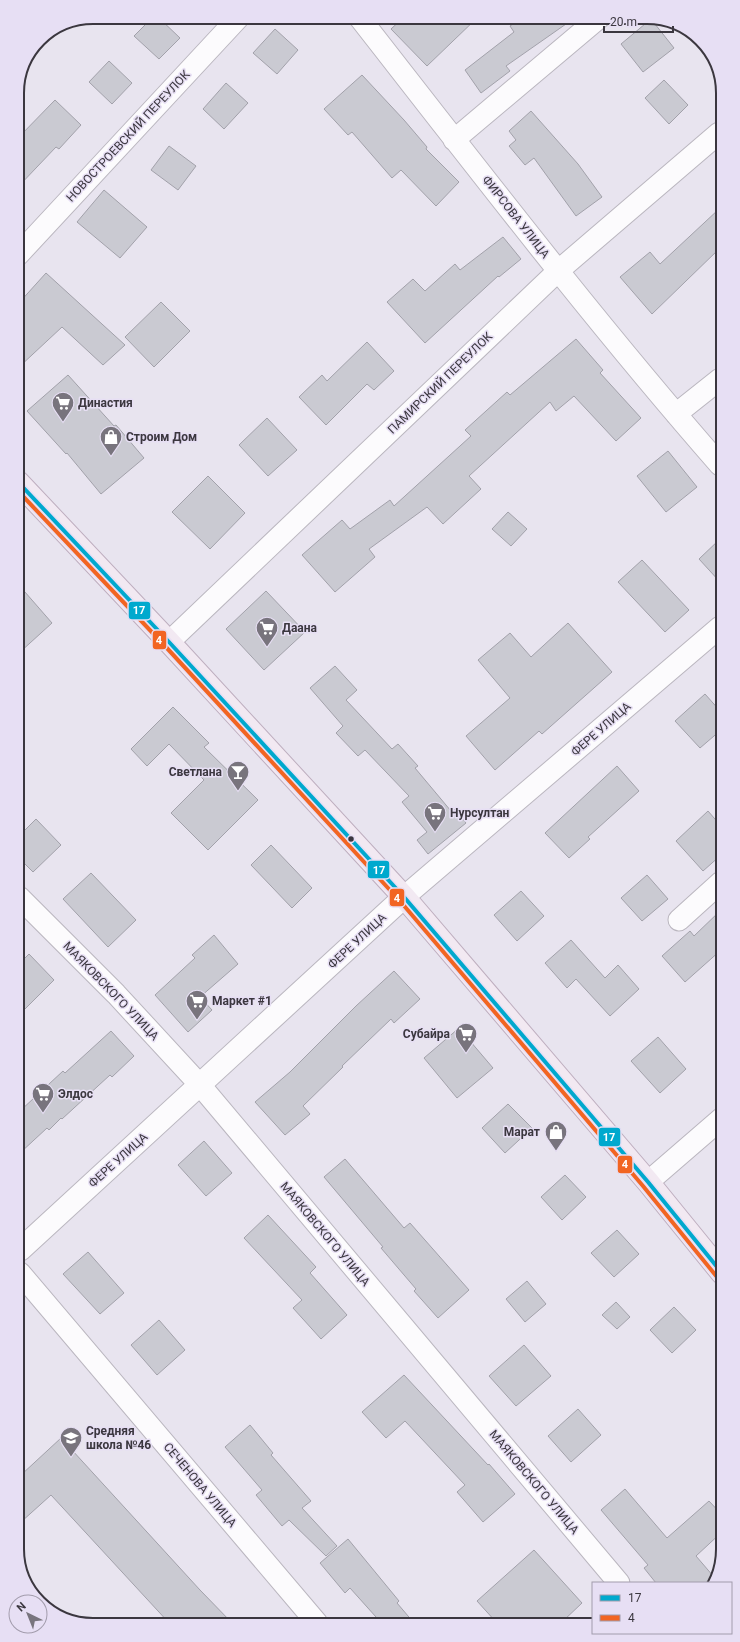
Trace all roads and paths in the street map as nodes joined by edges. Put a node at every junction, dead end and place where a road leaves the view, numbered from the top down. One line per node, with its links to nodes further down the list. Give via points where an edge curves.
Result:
1 (232, 24): 6 (street, НОВОСТРОЕВСКИЙ ПЕРЕУЛОК)
2 (364, 24): 5 (street, ФИРСОВА УЛИЦА)
3 (592, 24): 5 (street)
4 (716, 136): 7 (street, ПАМИРСКИЙ ПЕРЕУЛОК)
5 (454, 140): 7 (street, ФИРСОВА УЛИЦА)
6 (24, 249)
7 (558, 271): 9 (street, ФИРСОВА УЛИЦА); 13 (street, ПАМИРСКИЙ ПЕРЕУЛОК)
8 (716, 382): 9 (street)
9 (676, 414): 10 (street, ФИРСОВА УЛИЦА)
10 (716, 460)
11 (24, 488): 13 (main road)
12 (716, 630): 15 (street, ФЕРЕ УЛИЦА)
13 (169, 642): 15 (main road)
14 (716, 887): 17 (street)
15 (404, 897): 18 (street, ФЕРЕ УЛИЦА); 20 (main road)
16 (24, 902): 18 (street, МАЯКОВСКОГО УЛИЦА, via 116,994)
17 (679, 920)
18 (200, 1085): 21 (street, ФЕРЕ УЛИЦА); 24 (street, МАЯКОВСКОГО УЛИЦА)
19 (716, 1123): 20 (street)
20 (648, 1182): 22 (main road)
21 (24, 1246)
22 (716, 1266)
23 (24, 1278): 25 (street, СЕЧЕНОВА УЛИЦА)
24 (618, 1582)
25 (313, 1618)

